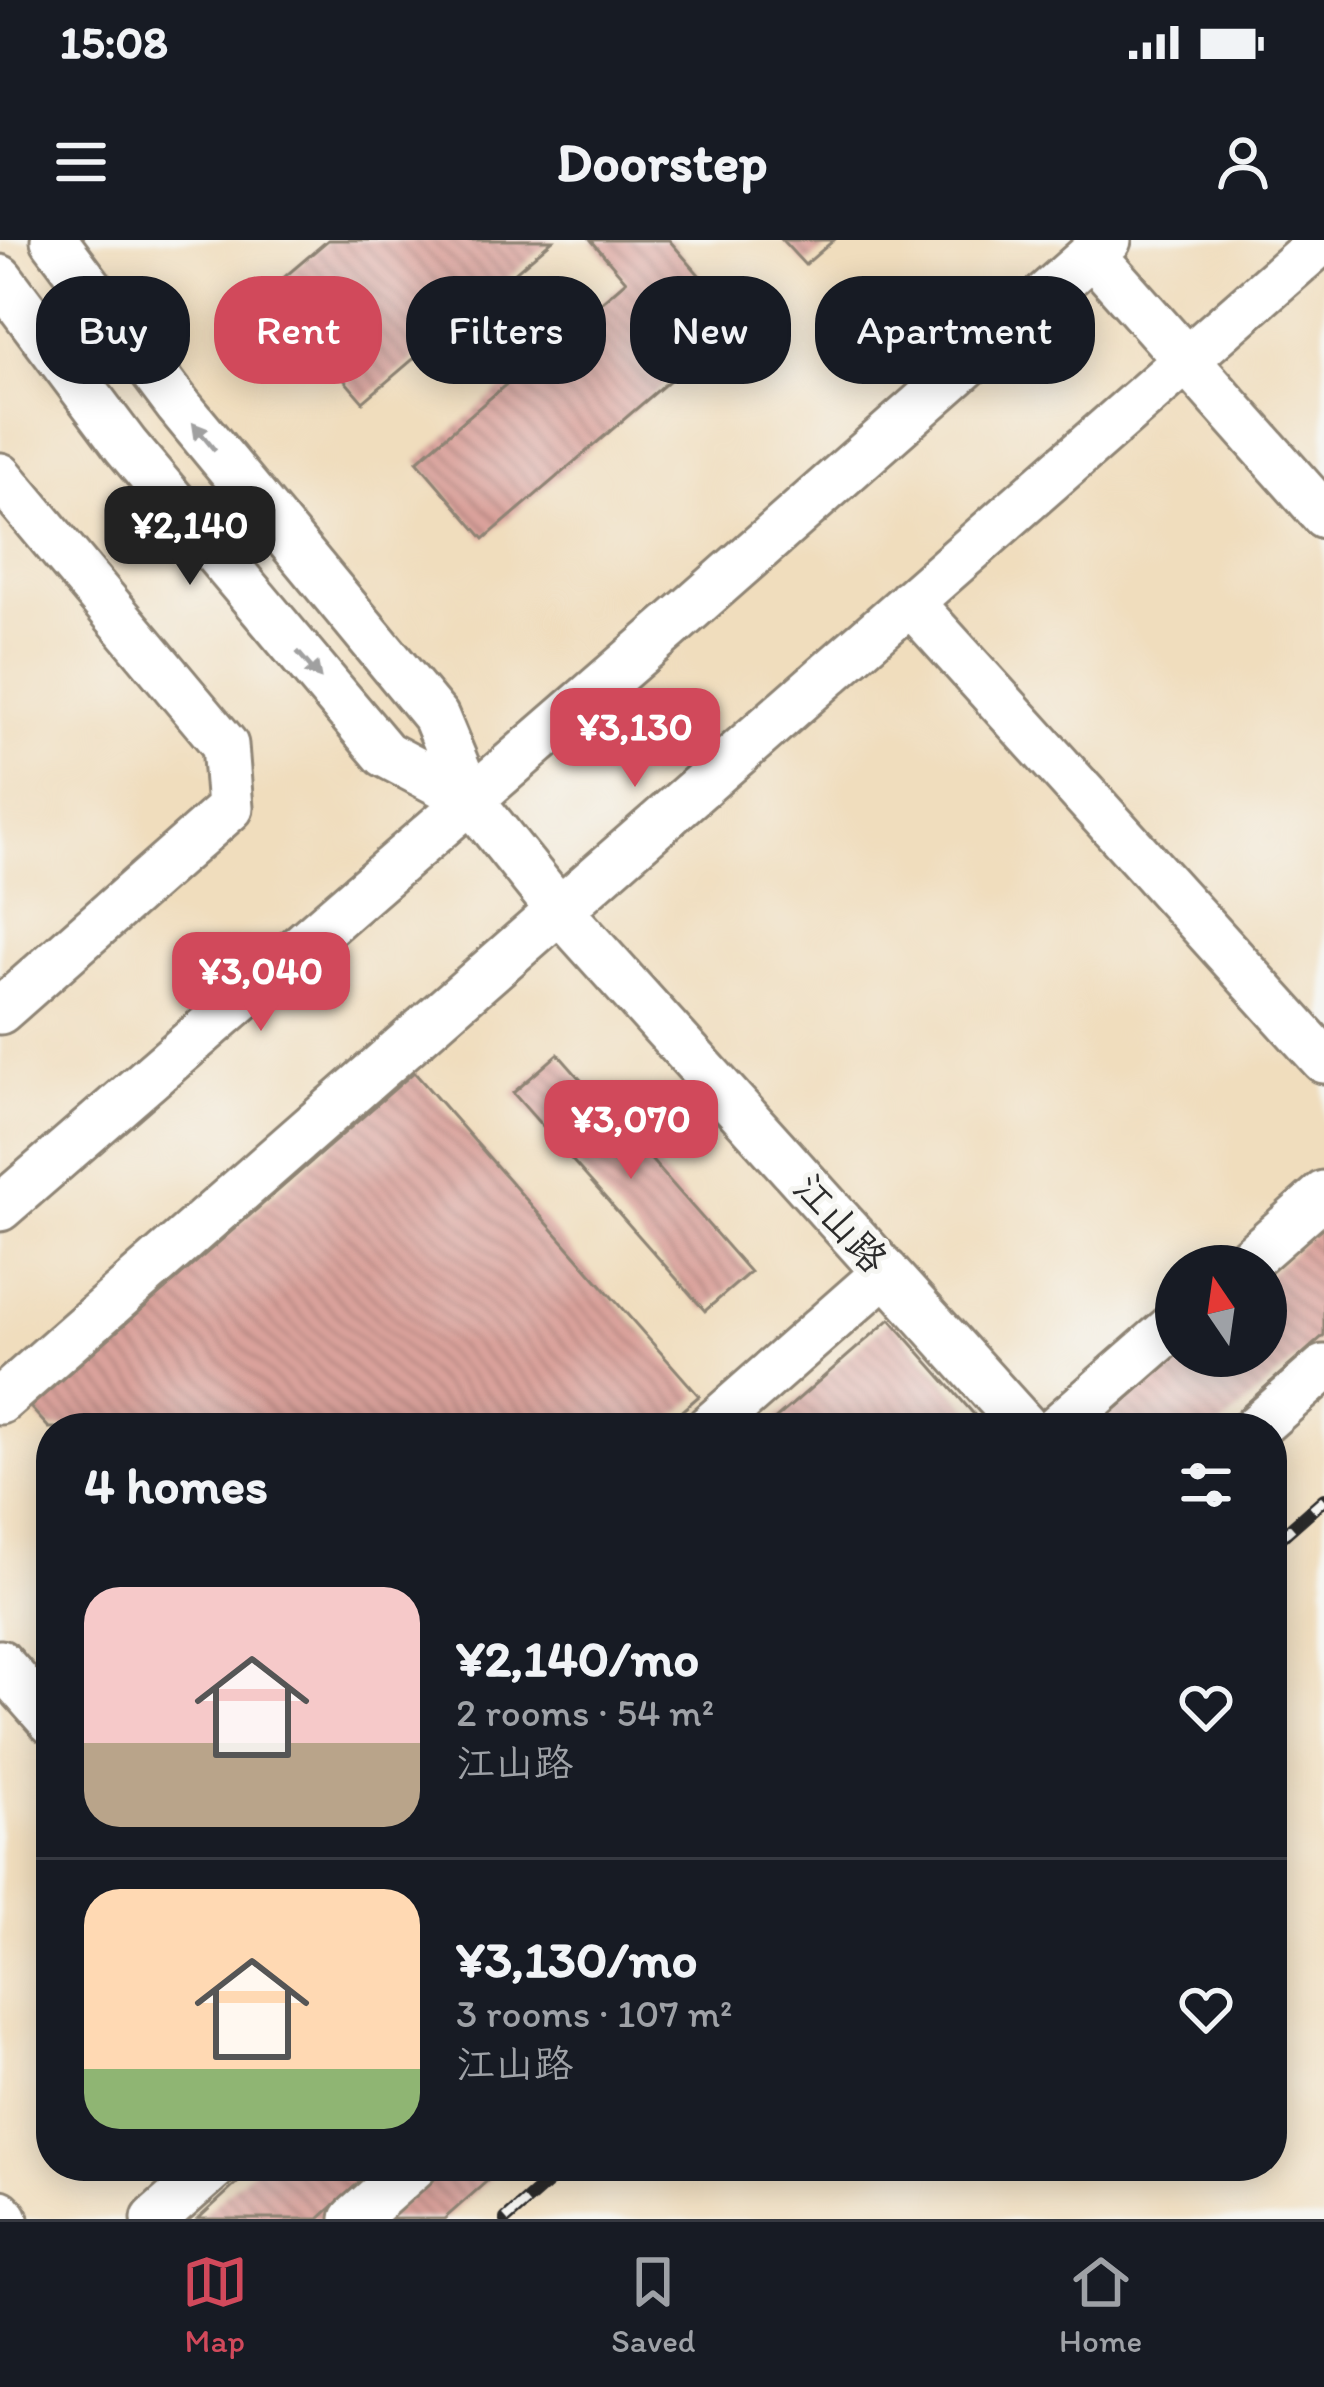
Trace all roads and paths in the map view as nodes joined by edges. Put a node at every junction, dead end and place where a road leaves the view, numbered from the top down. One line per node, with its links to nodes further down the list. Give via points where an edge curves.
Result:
1 (54, 240): 9 (street, 江山路, one-way to 1, via 436,717 178,405)
2 (1323, 240): 5 (street)
3 (1100, 247): 5 (street); 9 (street)
4 (0, 278): 9 (street, 江山路, one-way to 9, via 126,446 385,754)
5 (1186, 360): 7 (street); 8 (street)
6 (0, 476): 11 (street, via 225,745 230,808)
7 (1324, 515)
8 (910, 602): 10 (street); 12 (street)
9 (470, 800): 10 (street, 江山路); 14 (street)
10 (559, 910): 16 (street, 江山路); 19 (street)
11 (7, 991)
12 (1324, 1060)
13 (1324, 1194): 15 (street)
14 (0, 1208)
15 (1266, 1245)
16 (886, 1273): 20 (street); 21 (street, 江山路)
17 (1155, 1342): 22 (street)
18 (1324, 1368): 23 (street)
19 (0, 1400)
20 (726, 1413)
21 (1012, 1413)
22 (1074, 1413)
23 (1273, 1413)
24 (0, 1663): 25 (street)
25 (36, 1704)
26 (198, 2181): 28 (street)
27 (397, 2181): 29 (street)
28 (155, 2219)
29 (354, 2219)

